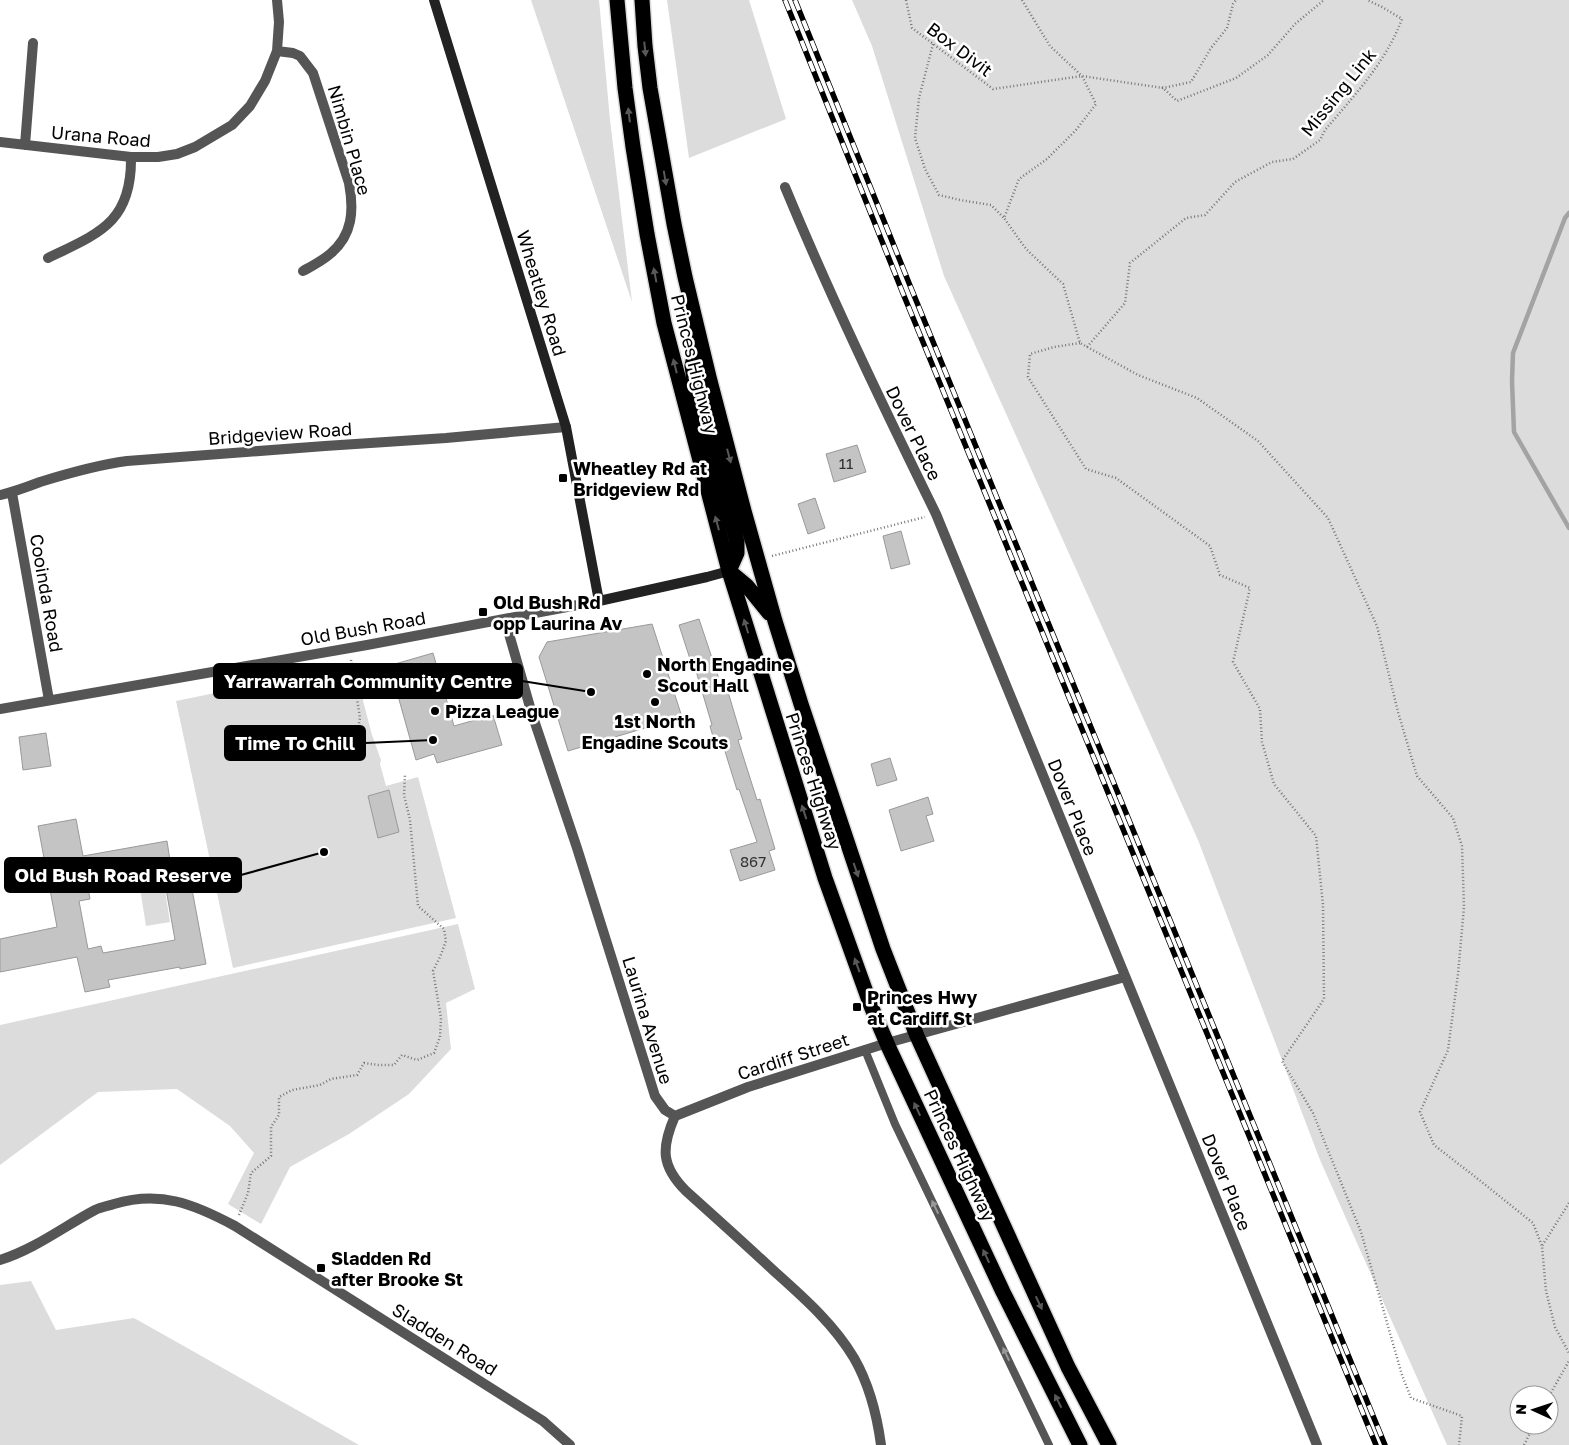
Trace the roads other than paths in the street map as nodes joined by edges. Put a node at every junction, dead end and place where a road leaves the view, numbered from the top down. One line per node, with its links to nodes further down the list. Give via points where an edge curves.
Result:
1 (276, 0): 6 (street, Urana Road)
2 (434, 0): 14 (street, Wheatley Road)
3 (617, 0): 17 (highway, Princes Highway, one-way to 3, via 673,357 650,252 625,88)
4 (642, 0): 13 (highway, Princes Highway, one-way to 13, via 645,46 665,176)
5 (33, 43): 8 (street)
6 (276, 52): 9 (street, Urana Road, via 266,81 250,106 232,125 177,154); 12 (street, Nimbin Place, via 300,56 313,73 352,201 352,216 339,244)
7 (0, 142): 8 (street, Urana Road)
8 (25, 145): 9 (street, Urana Road)
9 (131, 157): 11 (street, via 127,194 115,218 86,240)
10 (785, 188): 23 (street, Dover Place, via 861,362 936,514)
11 (48, 258)
12 (304, 271)
13 (699, 336): 17 (highway, via 692,366 694,380 737,542); 20 (highway, Princes Highway, one-way to 20)
14 (566, 426): 15 (street, Bridgeview Road, via 119,462 40,482); 18 (street, Wheatley Road)
15 (12, 493): 16 (street, Bridgeview Road); 21 (street, Cooinda Road)
16 (0, 495)
17 (729, 571): 18 (street, Old Bush Road); 20 (highway, via 748,586); 25 (highway, Princes Highway, one-way to 17, via 825,878)
18 (599, 601): 19 (street, Old Bush Road)
19 (505, 620): 21 (street, Old Bush Road); 27 (street, Laurina Avenue, via 532,714 578,848 655,1096 665,1110)
20 (775, 621): 24 (highway, Princes Highway, one-way to 24, via 849,850)
21 (49, 700): 22 (street, Old Bush Road)
22 (0, 709)
23 (1125, 977): 24 (street, Cardiff Street); 34 (street, Dover Place)
24 (917, 1036): 25 (street, Cardiff Street); 33 (highway, Princes Highway, one-way to 33, via 1068,1367)
25 (887, 1043): 26 (street, Cardiff Street); 32 (highway, Princes Highway, one-way to 25, via 1003,1292)
26 (865, 1050): 27 (street, Cardiff Street, via 748,1087); 31 (lane, one-way to 26, via 895,1124)
27 (675, 1116): 30 (street, via 665,1151 672,1176 790,1285 840,1338 854,1358 869,1393)
28 (0, 1260): 29 (street, Sladden Road, via 34,1246 97,1209 126,1200 154,1198 180,1202 235,1226 543,1421)
29 (570, 1445)
30 (881, 1445)
31 (1049, 1445)
32 (1080, 1445)
33 (1108, 1445)
34 (1317, 1445)

